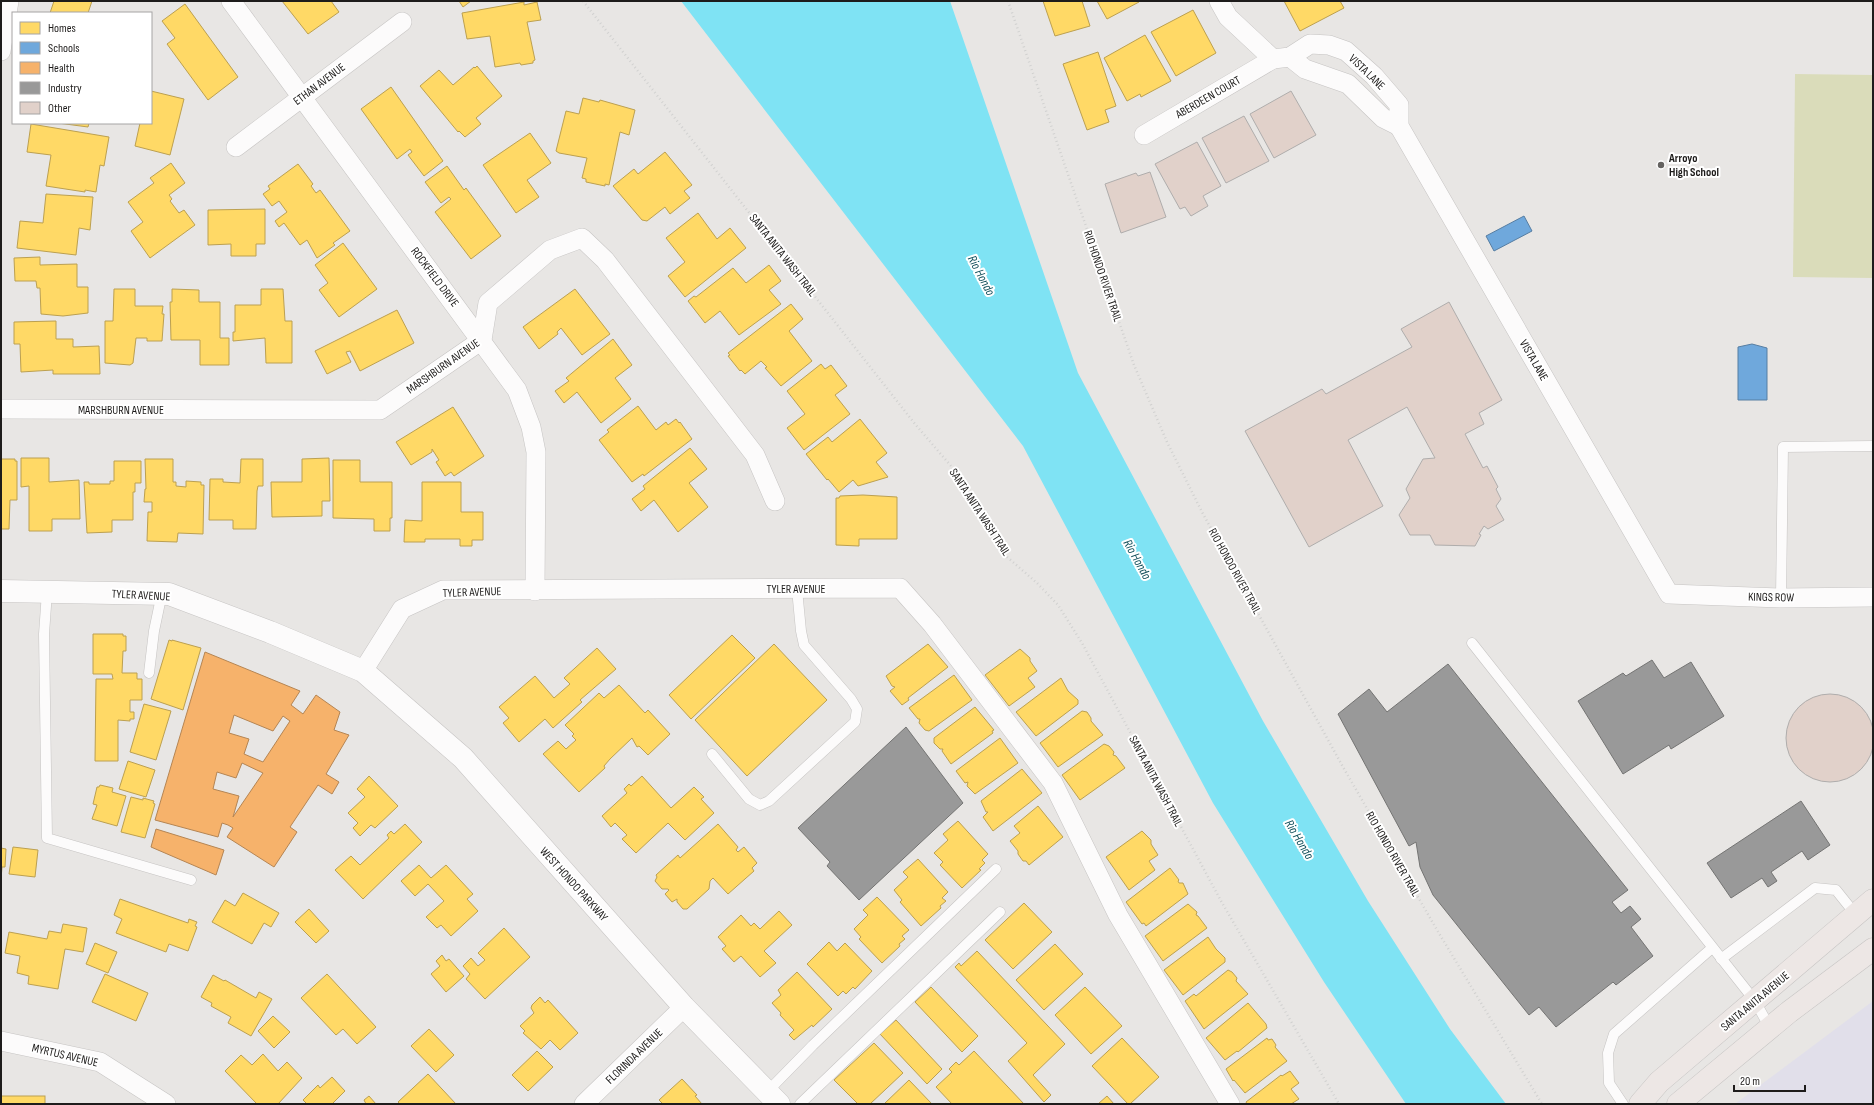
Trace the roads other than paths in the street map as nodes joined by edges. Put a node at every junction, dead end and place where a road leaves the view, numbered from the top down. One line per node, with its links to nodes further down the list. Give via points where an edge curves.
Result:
1 (9, 1): 5 (street)
2 (231, 1): 7 (street, ROCKFIELD DRIVE)
3 (1219, 1): 6 (street, VISTA LANE, via 1228,17)
4 (402, 22): 7 (street, ETHAN AVENUE)
5 (1, 51)
6 (1281, 58): 8 (street, VISTA LANE, via 1348,84 1383,118); 8 (street, VISTA LANE, via 1310,44 1329,45 1346,51 1374,76 1399,105); 9 (street, ABERDEEN COURT)
7 (301, 98): 10 (street, ETHAN AVENUE); 11 (street, ROCKFIELD DRIVE)
8 (1399, 126): 20 (street, VISTA LANE)
9 (1144, 135)
10 (236, 147)
11 (482, 340): 12 (street, MARSHBURN AVENUE, via 380,410); 14 (street, MARSHBURN AVENUE, via 488,303 550,250 582,238 605,260 755,455); 17 (street, ROCKFIELD DRIVE, via 517,390 531,427 536,452)
12 (1, 409)
13 (1873, 446): 22 (lane, via 1783,447)
14 (775, 501)
15 (797, 589): 17 (street, TYLER AVENUE); 26 (lane, via 804,645 851,699 857,709 855,722 770,801 760,805 750,799); 43 (street, TYLER AVENUE, via 900,588 932,624 1053,783 1118,915)
16 (1, 591): 18 (street, TYLER AVENUE)
17 (535, 591): 24 (street, TYLER AVENUE, via 443,590 402,609)
18 (47, 592): 19 (street, TYLER AVENUE); 28 (lane, via 44,634 47,838)
19 (162, 594): 24 (street, TYLER AVENUE, via 169,594 270,632); 25 (lane)
20 (1669, 594): 22 (street, KINGS ROW)
21 (1873, 597): 22 (street, KINGS ROW)
22 (1781, 598)
23 (1472, 643): 32 (lane)
24 (363, 671): 36 (street, WEST HONDO PARKWAY, via 463,758)
25 (148, 673)
26 (712, 754)
27 (996, 869): 39 (lane, via 813,1045)
28 (191, 880)
29 (1873, 900): 31 (main road, SANTA ANITA AVENUE)
30 (1000, 912): 42 (lane)
31 (1856, 915): 34 (lane, via 1836,890 1815,888); 35 (main road, SANTA ANITA AVENUE)
32 (1712, 948): 34 (lane); 44 (lane, via 1614,1034 1608,1053 1609,1084)
33 (1873, 949): 37 (main road)
34 (1721, 959): 35 (lane)
35 (1755, 1001): 37 (lane); 45 (main road, SANTA ANITA AVENUE, via 1659,1082)
36 (684, 1007): 39 (street, WEST HONDO PARKWAY); 41 (street, FLORINDA AVENUE)
37 (1770, 1028): 46 (main road)
38 (1, 1040): 40 (street, MYRTUS AVENUE, via 100,1062)
39 (774, 1098)
40 (166, 1104)
41 (584, 1104)
42 (800, 1104)
43 (1230, 1104)
44 (1623, 1104)
45 (1640, 1104)
46 (1678, 1104)

